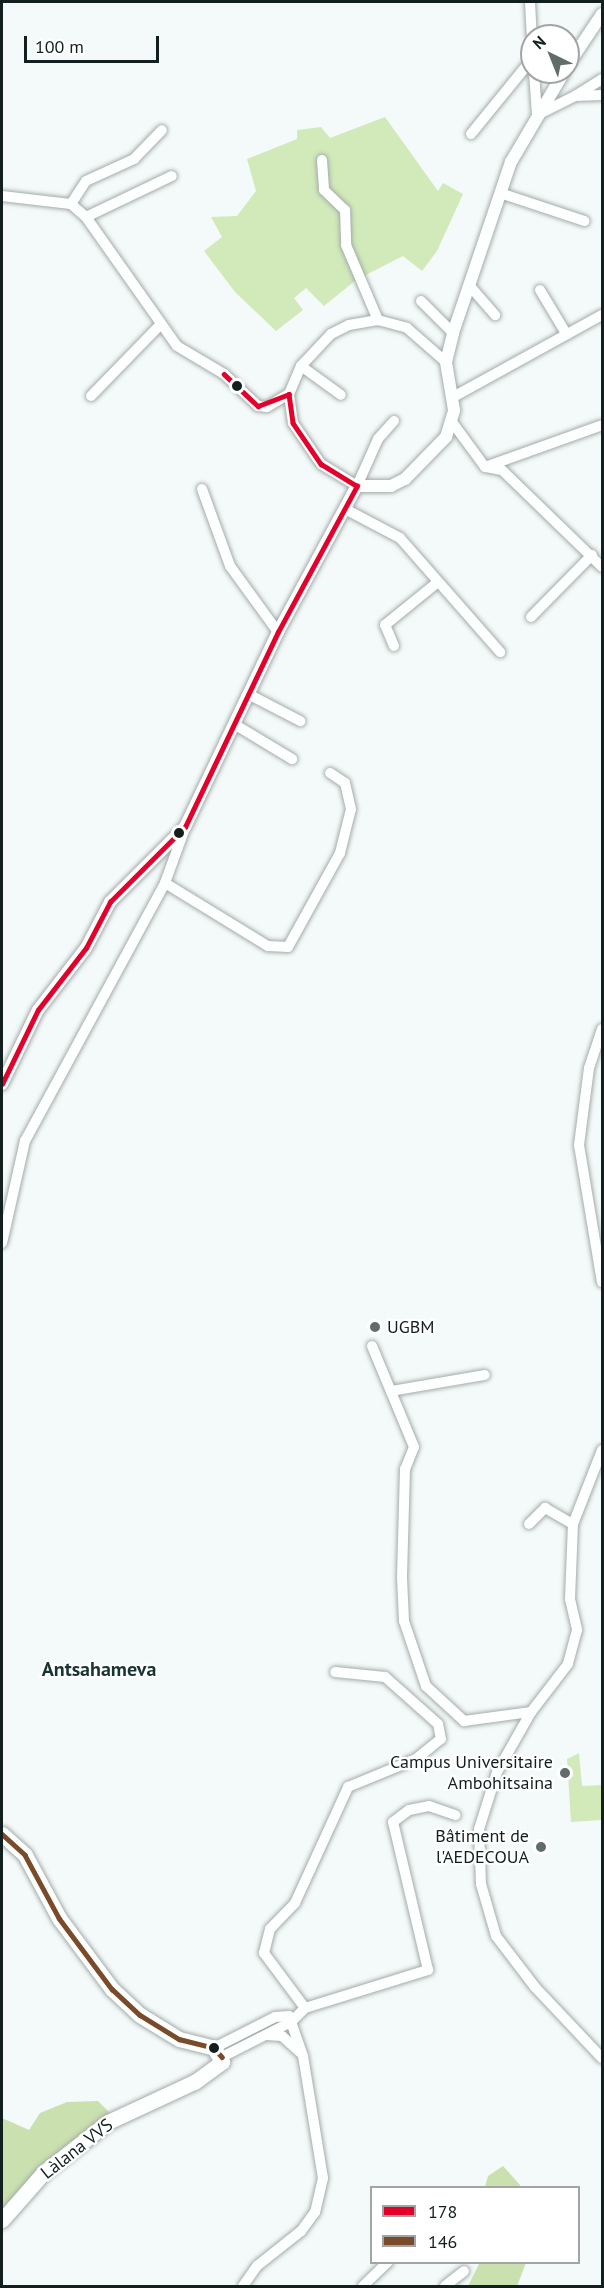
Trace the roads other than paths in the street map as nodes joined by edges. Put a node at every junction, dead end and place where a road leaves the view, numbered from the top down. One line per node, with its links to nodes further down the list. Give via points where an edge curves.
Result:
1 (530, 2): 3 (street)
2 (603, 14): 4 (street)
3 (531, 24)
4 (580, 48)
5 (520, 74): 13 (street)
6 (603, 79): 10 (street)
7 (535, 84): 11 (street)
8 (556, 84): 11 (street)
9 (603, 95): 10 (street)
10 (575, 96): 11 (street)
11 (537, 115): 16 (street)
12 (162, 130): 18 (street, via 134,159 86,181)
13 (471, 134)
14 (322, 160): 26 (street, via 324,190 345,210 346,245)
15 (172, 176): 19 (street)
16 (500, 193): 20 (street); 21 (street)
17 (2, 196): 18 (street)
18 (70, 204): 19 (street)
19 (86, 217): 27 (street)
20 (584, 222)
21 (469, 285): 24 (street); 28 (street)
22 (540, 290): 29 (street)
23 (421, 301): 28 (street)
24 (495, 315)
25 (603, 315): 29 (street)
26 (378, 320): 30 (street, via 407,328); 31 (street, via 331,334)
27 (160, 325): 32 (street, via 177,346 224,374 258,406 267,407); 34 (street)
28 (453, 333): 30 (street)
29 (567, 335): 35 (street)
30 (446, 362): 35 (street)
31 (301, 366): 32 (street); 33 (street)
32 (289, 394): 40 (street, via 292,423 321,464)
33 (341, 395)
34 (92, 396)
35 (454, 396): 37 (street)
36 (394, 420): 40 (street, via 378,440)
37 (452, 422): 39 (street); 40 (street, via 438,448 405,479 391,486)
38 (603, 425): 39 (street)
39 (485, 467): 43 (street, via 502,470)
40 (357, 486): 42 (street)
41 (202, 489): 47 (street, via 230,566)
42 (347, 510): 45 (street, via 400,538); 47 (street)
43 (592, 555): 44 (street); 46 (street)
44 (603, 567)
45 (438, 582): 48 (street, via 385,625); 49 (street)
46 (531, 617)
47 (278, 632): 50 (street)
48 (394, 646)
49 (501, 652)
50 (249, 693): 51 (street); 52 (street)
51 (300, 721)
52 (234, 724): 53 (street); 55 (street)
53 (292, 759)
54 (330, 773): 56 (street, via 345,783 351,809 340,853 288,947 268,946)
55 (185, 827): 56 (street); 58 (street, via 111,902 86,948 38,1010)
56 (165, 883): 59 (street, via 25,1141)
57 (603, 1029): 60 (street, via 589,1068 579,1145)
58 (2, 1084)
59 (2, 1243)
60 (603, 1282)
61 (372, 1347): 63 (street)
62 (486, 1375): 63 (street)
63 (391, 1391): 68 (street, via 414,1447 405,1469 404,1621 426,1686 464,1721)
64 (603, 1450): 66 (street)
65 (529, 1524): 66 (street, via 545,1508)
66 (573, 1524): 68 (street, via 570,1599 577,1630 568,1664)
67 (335, 1672): 71 (street, via 385,1677 438,1724 441,1739 416,1760 348,1787 295,1903 270,1929 264,1953)
68 (531, 1712): 76 (street, via 497,1772 479,1829 481,1884 496,1936 535,1987)
69 (455, 1815): 71 (street, via 429,1806 409,1810 393,1822 428,1970)
70 (2, 1834): 74 (main road, via 25,1855 59,1918 112,1989 140,2015 179,2038)
71 (306, 2008): 72 (street)
72 (291, 2022): 73 (street); 74 (street, via 285,2014); 75 (street)
73 (265, 2035): 74 (street); 75 (street, via 282,2036)
74 (218, 2053): 77 (main road, Làlana VVS, via 219,2066 195,2082 108,2122 44,2172)
75 (303, 2056): 80 (street, via 323,2178 320,2199 301,2231 256,2266)
76 (603, 2058)
77 (2, 2220)
78 (386, 2264): 81 (street)
79 (464, 2271): 82 (street)
80 (243, 2286)
81 (363, 2286)
82 (445, 2286)

